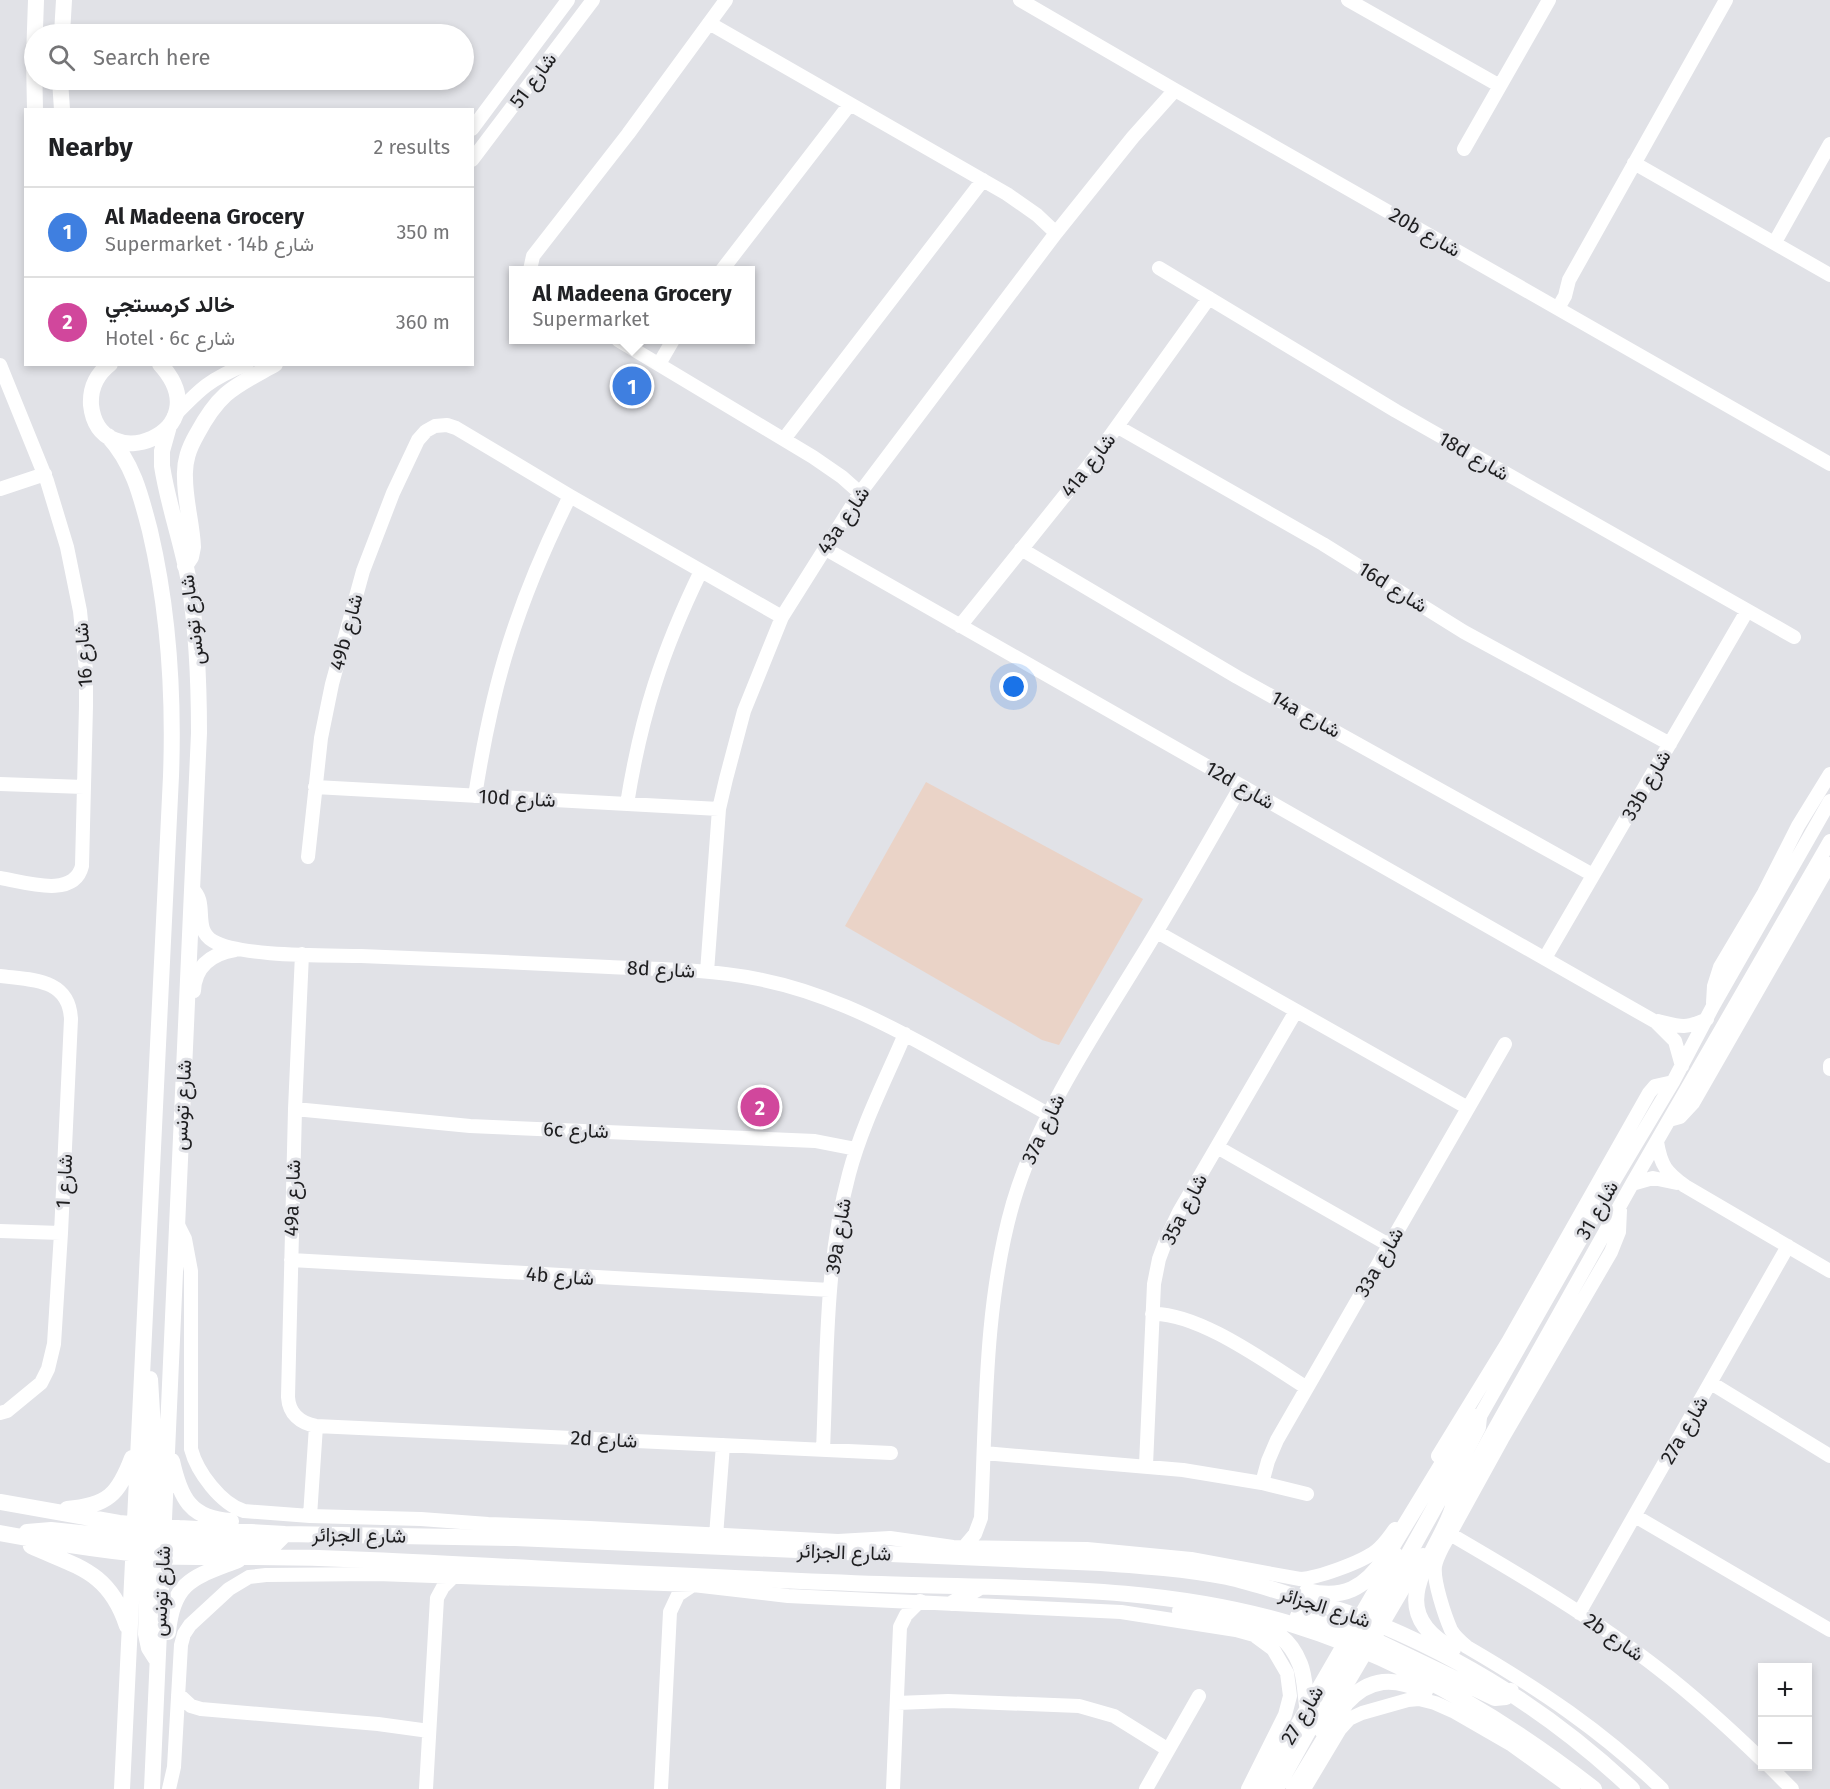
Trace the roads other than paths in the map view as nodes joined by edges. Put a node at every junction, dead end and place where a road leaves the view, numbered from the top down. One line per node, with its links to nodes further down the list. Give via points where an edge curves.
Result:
1 (36, 0): 11 (main road)
2 (64, 0): 12 (main road)
3 (568, 0): 20 (street, شارع 51)
4 (593, 0): 23 (street, شارع 51)
5 (726, 0): 10 (street)
6 (1020, 0): 14 (street, 20b شارع)
7 (1348, 0): 13 (street)
8 (1549, 0): 13 (street)
9 (1726, 0): 24 (street)
10 (709, 23): 17 (street); 28 (street)
11 (35, 24)
12 (63, 24)
13 (1500, 86): 22 (street)
14 (1170, 87): 26 (street, 43a شارع); 35 (street, 20b شارع)
15 (35, 90): 18 (main road)
16 (61, 90): 19 (main road)
17 (845, 101): 25 (street); 31 (street, via 816,146)
18 (35, 108)
19 (62, 108)
20 (474, 126)
21 (1830, 144): 27 (street)
22 (1464, 149)
23 (474, 157)
24 (1634, 163): 27 (street); 35 (street, via 1569,280 1557,291)
25 (978, 177): 26 (street, via 1028,203); 50 (street, via 947,225 813,400)
26 (1060, 228): 54 (street, 43a شارع)
27 (1775, 242): 33 (street)
28 (542, 247): 29 (street, via 533,256); 30 (street)
29 (531, 266)
30 (539, 266)
31 (725, 266)
32 (1159, 268): 34 (street, 18d شارع)
33 (1830, 274)
34 (1209, 298): 48 (street, 41a شارع); 60 (street, 18d شارع, via 1396,411)
35 (1554, 306): 51 (street, 20b شارع)
36 (626, 344): 39 (street)
37 (666, 344): 39 (street)
38 (670, 344): 39 (street)
39 (656, 362): 50 (street)
40 (0, 365): 52 (street, شارع 16)
41 (90, 366): 46 (main road)
42 (108, 366): 46 (main road)
43 (161, 366): 47 (main road, شارع تونس, via 177,394)
44 (242, 366): 47 (street, via 207,384)
45 (271, 366): 58 (main road, via 220,398 191,444 184,475 193,547)
46 (94, 384): 49 (main road, شارع تونس, via 92,412)
47 (172, 421): 49 (main road, via 148,442 134,444); 58 (main road, شارع تونس, via 162,450 162,466)
48 (1118, 427): 57 (street, 41a شارع); 64 (street, 16d شارع, via 1323,544 1464,632)
49 (108, 436): 114 (main road, شارع تونس, via 132,469 146,516 164,604 171,681 171,776)
50 (787, 441): 54 (street, via 834,466)
51 (1830, 464)
52 (45, 474): 53 (street); 68 (street, شارع 16, via 67,547 83,639)
53 (0, 489)
54 (863, 489): 56 (street, 43a شارع)
55 (570, 496): 59 (street); 69 (street, 49b شارع, via 456,428 435,426 421,435 393,493 363,571 332,684); 70 (street, via 546,544 509,645)
56 (824, 548): 61 (street, 43a شارع); 62 (street, 12d شارع)
57 (1021, 549): 62 (street, 41a شارع); 77 (street, 14a شارع, via 1237,676)
58 (185, 566): 79 (main road, شارع تونس, via 194,615 199,705)
59 (701, 571): 61 (street); 72 (street, via 660,663 645,710)
60 (1747, 611): 63 (street, 18d شارع); 64 (street, 33b شارع)
61 (782, 617): 73 (street, 43a شارع, via 744,711)
62 (960, 626): 67 (street, 12d شارع)
63 (1794, 637)
64 (1670, 744): 77 (street, 33b شارع)
65 (1830, 774): 86 (street, via 1720,967)
66 (0, 784): 68 (street)
67 (1241, 786): 80 (street, 37a شارع); 83 (street, 12d شارع)
68 (84, 787): 78 (street, شارع 16, via 82,866 75,880 58,886)
69 (315, 787): 70 (street, 10d شارع); 75 (street, 49b شارع)
70 (475, 796): 72 (street, 10d شارع)
71 (1830, 801): 86 (street, شارع 31)
72 (627, 804): 73 (street, 10d شارع)
73 (719, 809): 84 (street, 43a شارع)
74 (1830, 841): 98 (street, شارع 31)
75 (308, 857)
76 (1830, 864): 98 (street, via 1693,1103 1680,1117)
77 (1593, 875): 83 (street, 33b شارع)
78 (0, 878)
79 (192, 888): 81 (street, 8d شارع, via 199,898 200,919 210,940); 89 (main road, شارع تونس)
80 (1157, 932): 87 (street); 97 (street, 37a شارع)
81 (242, 949): 82 (street, 8d شارع); 89 (street, 8d شارع, via 217,955 199,968 194,982 194,1005)
82 (302, 954): 84 (street, 8d شارع); 96 (street, 49a شارع)
83 (1545, 958): 90 (street, 12d شارع)
84 (707, 972): 91 (street, 8d شارع, via 757,978 806,991 860,1011)
85 (0, 976): 107 (street, شارع 1, via 52,985 66,999 70,1012)
86 (1713, 1006): 88 (street, شارع 31)
87 (1296, 1011): 95 (street); 100 (street, 35a شارع)
88 (1707, 1019): 90 (street, 12d شارع, via 1686,1027); 93 (street, شارع 31)
89 (185, 1020): 105 (main road, شارع تونس)
90 (1656, 1022): 93 (street, 12d شارع, via 1675,1041)
91 (905, 1034): 97 (street, 8d شارع); 101 (street, 39a شارع)
92 (1505, 1044): 95 (street, 33a شارع)
93 (1682, 1066): 94 (street, شارع 31)
94 (1673, 1082): 118 (street, شارع 31); 147 (street, via 1655,1086 1649,1093 1508,1342 1394,1530 1375,1552 1318,1576 1300,1579 1191,1559)
95 (1468, 1108): 108 (street, 33a شارع)
96 (295, 1109): 101 (street, 6c شارع, via 470,1125 815,1141); 110 (street, 49a شارع)
97 (1048, 1114): 127 (street, 37a شارع, via 1026,1164 1002,1251 991,1332)
98 (1670, 1120): 99 (street, شارع 31)
99 (1657, 1142): 102 (street, شارع 31); 103 (street, via 1665,1169)
100 (1217, 1147): 108 (street); 113 (street, 35a شارع, via 1168,1235 1156,1276)
101 (856, 1149): 112 (street, 39a شارع, via 839,1221)
102 (1632, 1184): 103 (street, via 1659,1178); 104 (street, شارع 31)
103 (1685, 1186): 109 (street)
104 (1620, 1207): 121 (street, via 1619,1232 1611,1252); 124 (street, شارع 31)
105 (177, 1223): 120 (main road, شارع تونس); 135 (street, via 185,1239 190,1271 190,1438 194,1459 234,1508)
106 (0, 1231): 107 (street)
107 (61, 1233): 117 (street, شارع 1, via 56,1328 48,1369 37,1388)
108 (1389, 1245): 116 (street, 33a شارع)
109 (1788, 1246): 111 (street); 115 (street, 27a شارع)
110 (291, 1260): 112 (street, 4b شارع); 119 (street, 49a شارع, via 288,1402 297,1418)
111 (1830, 1271)
112 (830, 1290): 125 (street, 39a شارع)
113 (1152, 1314): 116 (street, via 1166,1313 1193,1322); 129 (street, 35a شارع)
114 (144, 1339): 122 (main road, شارع تونس); 143 (main road, via 153,1412)
115 (1711, 1383): 128 (street); 136 (street, 27a شارع)
116 (1307, 1388): 130 (street, 33a شارع, via 1277,1440)
117 (0, 1413)
118 (1479, 1417): 154 (main road, via 1466,1425 1381,1564 1360,1585 1328,1595 1264,1580); 168 (main road, via 1461,1462)
119 (316, 1426): 123 (street, 2d شارع); 135 (street)
120 (167, 1439): 140 (main road, via 179,1489 192,1508 214,1520 268,1523); 143 (main road, شارع تونس)
121 (1502, 1439): 124 (street); 141 (street)
122 (138, 1441): 134 (main road, via 124,1479 110,1497 92,1506); 143 (main road, شارع تونس)
123 (723, 1445): 125 (street, 2d شارع); 142 (street)
124 (1485, 1447): 132 (street, شارع 31)
125 (823, 1450): 126 (street, 2d شارع)
126 (891, 1453)
127 (984, 1453): 129 (street); 137 (street, 37a شارع)
128 (1830, 1456)
129 (1146, 1466): 130 (street)
130 (1262, 1483): 131 (street)
131 (1307, 1494)
132 (1456, 1496): 168 (street, شارع 31); 171 (main road, via 1451,1515 1418,1582 1420,1616 1430,1634 1440,1642 1506,1681)
133 (0, 1502): 134 (main road, شارع الجزائر)
134 (48, 1511): 143 (main road, شارع الجزائر)
135 (310, 1516): 138 (street)
136 (1635, 1516): 164 (street, 27a شارع); 166 (street)
137 (981, 1518): 145 (street, 37a شارع); 146 (street)
138 (590, 1528): 142 (street); 144 (main road)
139 (8, 1534): 143 (main road, شارع الجزائر); 167 (main road, via 77,1564 94,1577 116,1602)
140 (285, 1534): 143 (main road, شارع الجزائر); 144 (main road, شارع الجزائر)
141 (1450, 1534): 164 (street, 2b شارع); 199 (street, via 1437,1560 1436,1577 1446,1616 1458,1639 1587,1723)
142 (716, 1536): 145 (street, via 838,1541 890,1538)
143 (149, 1540): 148 (main road, شارع الجزائر); 167 (main road, شارع تونس); 169 (main road, via 146,1634)
144 (565, 1540): 150 (main road, شارع الجزائر)
145 (964, 1547): 146 (street)
146 (999, 1548): 147 (street)
147 (1087, 1549): 150 (main road)
148 (245, 1557): 149 (main road, شارع الجزائر); 169 (main road, via 200,1575 183,1588 173,1606 167,1641)
149 (361, 1560): 151 (main road); 157 (main road, شارع الجزائر)
150 (1101, 1563): 154 (main road, شارع الجزائر, via 1186,1570)
151 (377, 1574): 152 (street); 170 (street, via 258,1576 235,1584 184,1634)
152 (410, 1575): 153 (street); 159 (street, via 425,1582)
153 (453, 1577): 155 (street); 159 (street)
154 (1238, 1580): 168 (main road, شارع الجزائر)
155 (652, 1584): 156 (street); 163 (street)
156 (693, 1585): 160 (street, via 788,1596); 163 (street, via 678,1595)
157 (980, 1587): 158 (main road, شارع الجزائر); 162 (main road)
158 (1115, 1591): 168 (main road, شارع الجزائر); 174 (main road, via 1118,1597 1133,1603 1258,1628 1283,1638 1300,1663)
159 (437, 1598): 178 (street)
160 (881, 1599): 161 (street); 165 (street, via 892,1609)
161 (920, 1601): 162 (street); 165 (street)
162 (953, 1603): 191 (street, via 1121,1612 1236,1630 1266,1642 1287,1673 1289,1705)
163 (670, 1612): 188 (street)
164 (1579, 1613): 180 (street, 2b شارع, via 1674,1681)
165 (900, 1627): 173 (street)
166 (1830, 1630)
167 (129, 1634): 184 (main road, شارع تونس)
168 (1363, 1635): 171 (main road, شارع الجزائر, via 1464,1666); 174 (street, شارع 27); 176 (main road, شارع الجزائر); 193 (main road); 194 (street, شارع 27)
169 (157, 1660): 185 (main road, شارع تونس)
170 (178, 1694): 175 (street); 177 (street)
171 (1510, 1694): 198 (main road, شارع الجزائر, via 1578,1742)
172 (1200, 1696): 179 (street)
173 (897, 1698): 179 (street, via 1091,1708 1125,1722); 189 (street)
174 (1307, 1706): 192 (street, شارع 27)
175 (201, 1709): 177 (street, via 186,1712); 178 (street)
176 (1494, 1718): 181 (main road, شارع الجزائر); 195 (main road, via 1402,1682 1372,1684 1346,1703)
177 (176, 1720): 186 (street)
178 (429, 1726): 187 (street)
179 (1167, 1749): 190 (street)
180 (1758, 1756)
181 (1558, 1761): 183 (main road); 197 (main road, شارع الجزائر)
182 (1773, 1771): 200 (street)
183 (1567, 1784): 196 (street, via 1512,1745 1453,1711 1413,1699 1362,1713 1344,1724)
184 (122, 1789)
185 (152, 1789)
186 (169, 1789)
187 (426, 1789)
188 (661, 1789)
189 (893, 1789)
190 (1146, 1789)
191 (1248, 1789)
192 (1260, 1789)
193 (1276, 1789)
194 (1286, 1789)
195 (1294, 1789)
196 (1304, 1789)
197 (1594, 1789)
198 (1632, 1789)
199 (1662, 1789)
200 (1792, 1789)

